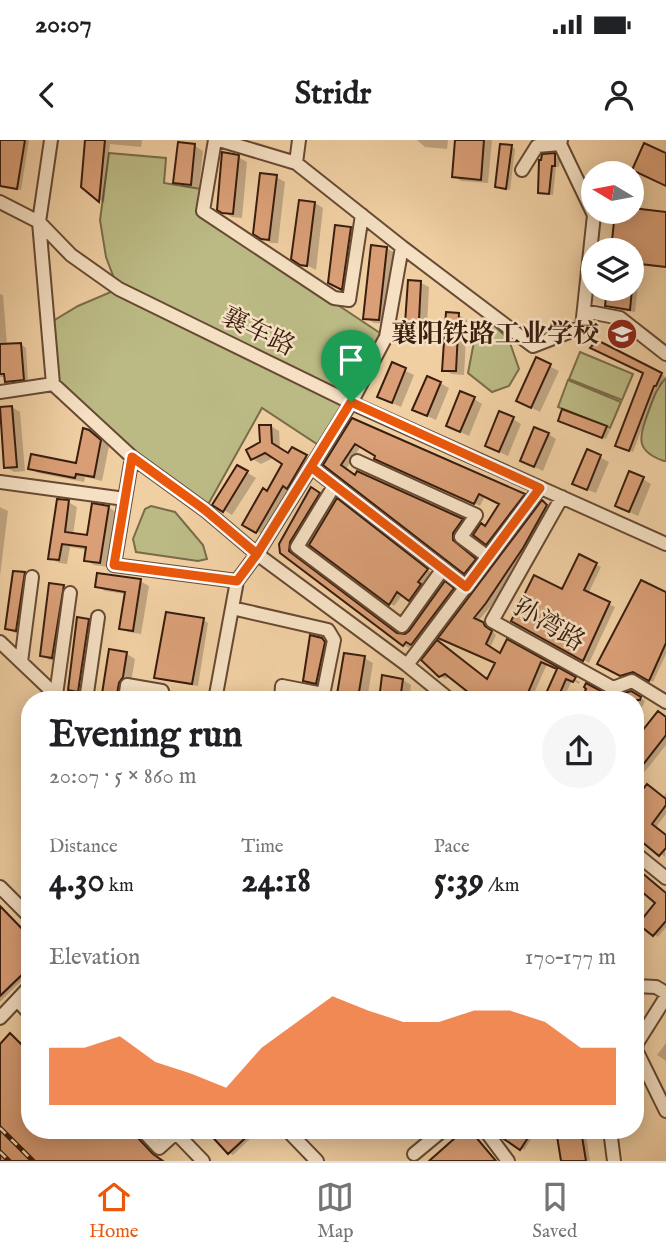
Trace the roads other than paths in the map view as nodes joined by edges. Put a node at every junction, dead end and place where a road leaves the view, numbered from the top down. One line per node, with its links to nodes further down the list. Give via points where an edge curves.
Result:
1 (51, 140): 9 (street)
2 (217, 140): 5 (street); 8 (street, via 204,211 334,298 349,300)
3 (299, 140): 5 (street)
4 (560, 142): 6 (street, via 537,146); 11 (street, via 594,215)
5 (296, 163): 8 (street)
6 (522, 170)
7 (0, 202): 9 (street, 襄车路)
8 (362, 215): 10 (street)
9 (39, 222): 13 (street); 15 (street, 襄车路, via 71,255 119,289)
10 (402, 247): 11 (street, via 533,346 582,327); 15 (street, via 386,337)
11 (584, 311): 12 (street, via 620,318)
12 (666, 355)
13 (54, 384): 14 (street); 16 (street)
14 (0, 392)
15 (351, 402): 18 (street); 21 (street, 襄车路)
16 (132, 457): 23 (street); 25 (street)
17 (357, 461): 26 (street, via 476,515 461,537)
18 (311, 467): 20 (street); 25 (street)
19 (0, 482): 23 (street)
20 (334, 486): 27 (street); 27 (street, via 297,547 402,626)
21 (540, 488): 22 (street, 襄车路); 26 (street)
22 (562, 498): 24 (street, 襄车路); 47 (street, 孙湾路, via 492,621 613,688 632,681)
23 (125, 499): 29 (street, via 114,565)
24 (666, 544)
25 (257, 554): 29 (street); 36 (street)
26 (488, 557): 30 (street)
27 (442, 570): 30 (street)
28 (32, 578): 35 (street)
29 (237, 581): 32 (street)
30 (466, 587): 36 (street)
31 (70, 593): 38 (street)
32 (232, 608): 42 (street); 45 (street, via 328,629 334,640)
33 (98, 617): 39 (street)
34 (0, 642): 35 (street)
35 (21, 662): 37 (street)
36 (407, 665): 46 (street)
37 (52, 691)
38 (60, 691)
39 (87, 691)
40 (127, 691): 41 (street, via 128,685)
41 (162, 691)
42 (217, 691)
43 (281, 691): 44 (street, via 282,686)
44 (301, 691)
45 (324, 691)
46 (439, 691)
47 (666, 702)
48 (644, 860): 49 (street)
49 (666, 878)
50 (0, 887): 51 (street)
51 (21, 908)
52 (644, 986): 53 (street, via 656,987)
53 (666, 995): 58 (street)
54 (21, 996): 55 (street)
55 (17, 1000): 56 (street); 57 (street)
56 (21, 1004)
57 (0, 1018)
58 (644, 1031)
59 (644, 1065): 60 (street)
60 (665, 1103)
61 (150, 1139): 62 (street, via 159,1148)
62 (169, 1139)
63 (183, 1139): 69 (street)
64 (296, 1139): 70 (street)
65 (432, 1139): 68 (street)
66 (492, 1139): 71 (street)
67 (611, 1139): 72 (street)
68 (414, 1154)
69 (203, 1161)
70 (317, 1161)
71 (508, 1161)
72 (614, 1161)

